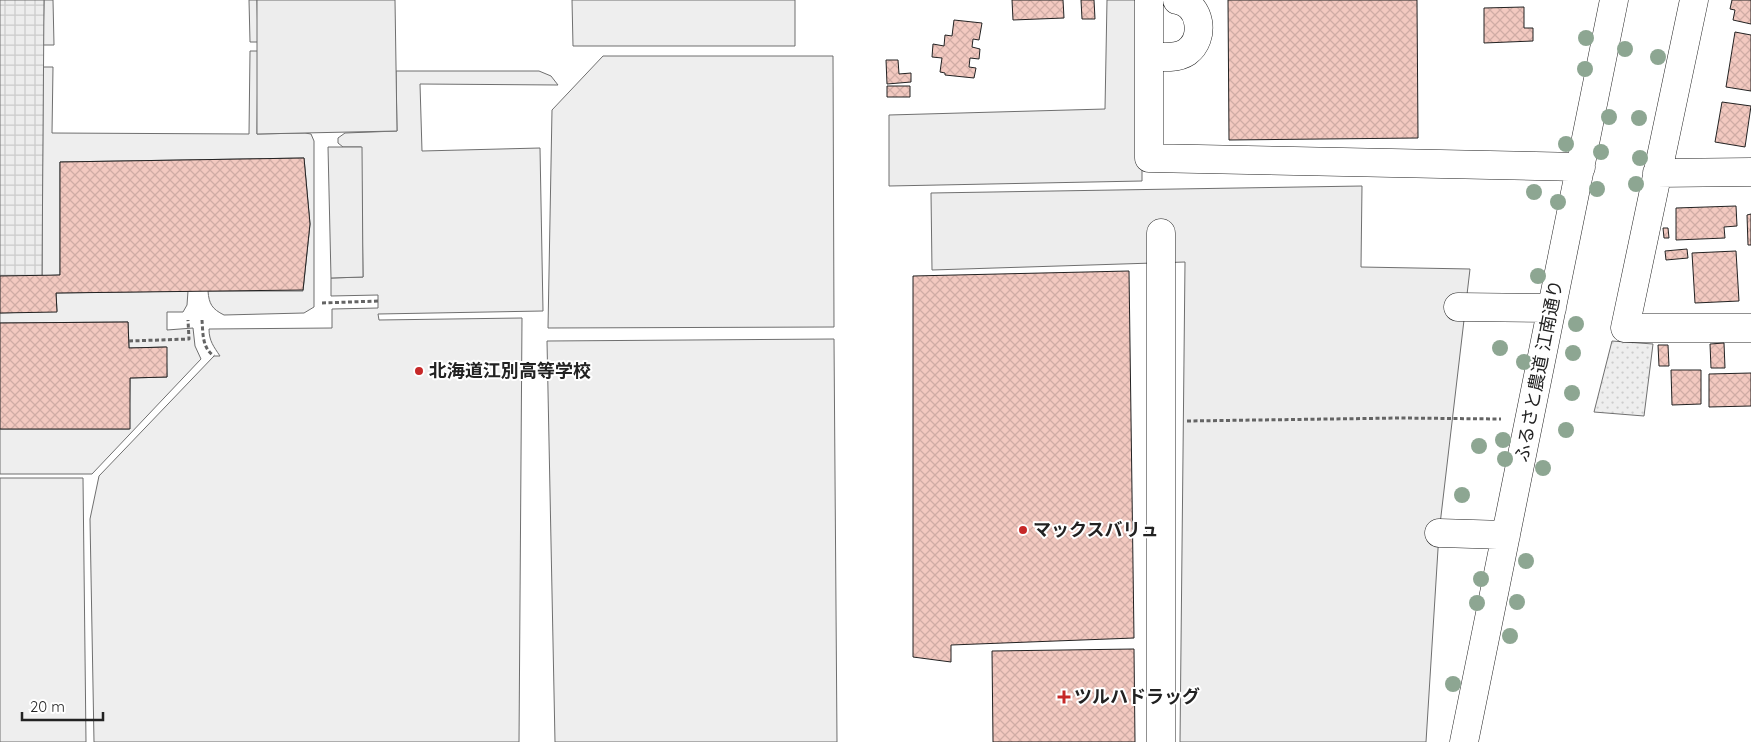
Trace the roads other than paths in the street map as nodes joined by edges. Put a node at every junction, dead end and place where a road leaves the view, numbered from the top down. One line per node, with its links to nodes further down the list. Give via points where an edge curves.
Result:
1 (1149, 0): 5 (street)
2 (1178, 0): 5 (street, via 1193,9 1198,18 1200,32 1195,43 1187,52 1171,57)
3 (1614, 0): 6 (street, ふるさと農道 江南通り)
4 (1694, 0): 8 (street)
5 (1149, 56): 6 (street, via 1149,158)
6 (1581, 167): 11 (street, ふるさと農道 江南通り)
7 (1751, 172): 8 (street)
8 (1657, 173): 12 (street, via 1625,328)
9 (1161, 232): 15 (street)
10 (1458, 307): 11 (street)
11 (1552, 308): 14 (street, ふるさと農道 江南通り)
12 (1751, 328)
13 (1439, 533): 14 (street)
14 (1506, 535): 16 (street, ふるさと農道 江南通り)
15 (1162, 742)
16 (1464, 742)

